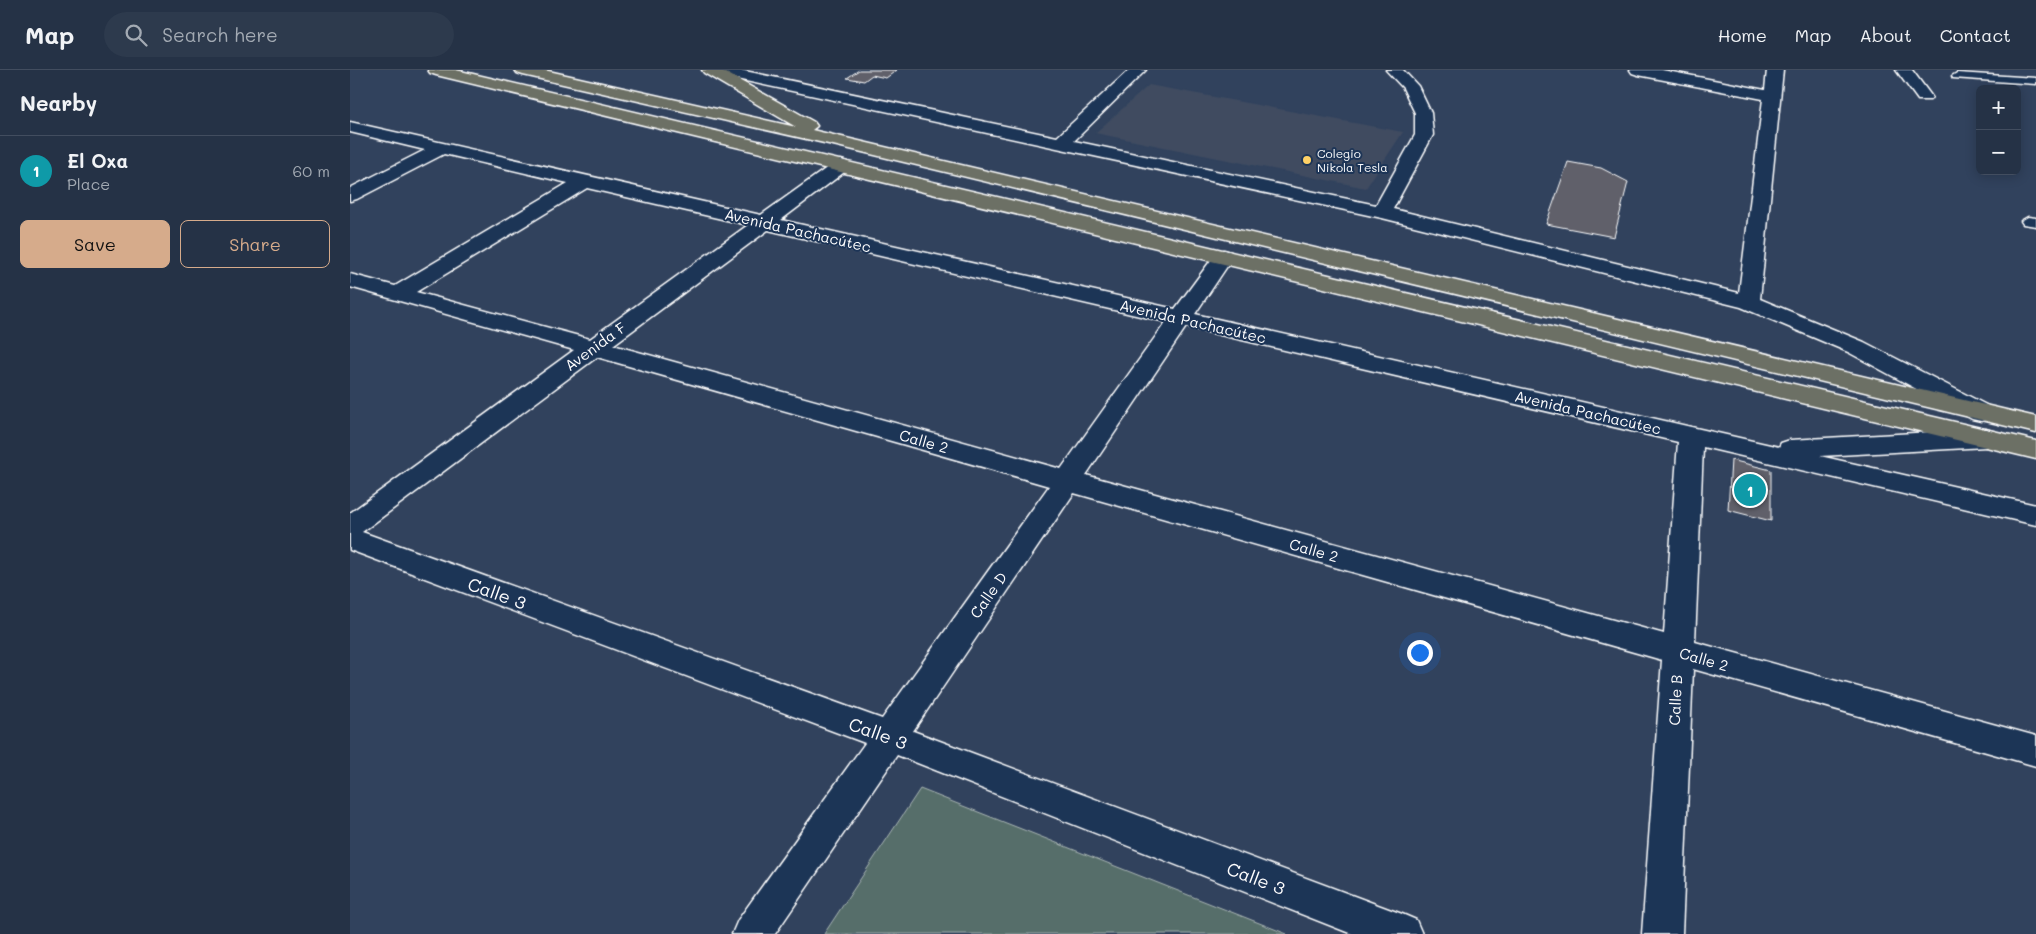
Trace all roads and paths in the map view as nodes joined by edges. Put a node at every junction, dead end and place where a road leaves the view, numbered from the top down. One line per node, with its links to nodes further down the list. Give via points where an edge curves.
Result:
1 (436, 70): 18 (main road)
2 (523, 70): 15 (main road)
3 (710, 70): 15 (main road)
4 (718, 70): 16 (street)
5 (1138, 70): 16 (street)
6 (1394, 70): 21 (street, via 1410,86 1423,112 1424,135)
7 (1638, 70): 12 (street)
8 (1774, 70): 12 (street)
9 (1904, 70): 13 (street)
10 (1957, 76): 11 (lane)
11 (2036, 81)
12 (1771, 96): 26 (street)
13 (1924, 97)
14 (350, 127): 17 (street, Avenida Pachacútec)
15 (833, 140): 29 (main road)
16 (1061, 143): 21 (street)
17 (442, 148): 19 (street, Avenida Pachacútec); 20 (street)
18 (842, 166): 22 (street, Avenida F); 23 (main road)
19 (584, 181): 22 (street, Avenida Pachacútec); 25 (street)
20 (350, 195)
21 (1382, 212): 26 (street)
22 (764, 222): 27 (street, Avenida Pachacútec); 28 (street, Avenida F)
23 (1224, 256): 27 (street, Calle D); 29 (main road)
24 (350, 280): 25 (street, Calle 2)
25 (397, 294): 28 (street, Calle 2)
26 (1749, 302): 29 (street, via 1856,347)
27 (1180, 318): 31 (street, Avenida Pachacútec); 34 (street, Calle D)
28 (592, 349): 34 (street, Calle 2); 36 (street, Avenida F)
29 (1983, 425): 30 (main road); 32 (main road); 33 (street)
30 (2036, 425)
31 (1690, 435): 33 (street, Avenida Pachacútec); 38 (street, Calle B)
32 (2036, 450)
33 (1758, 451): 35 (street, Avenida Pachacútec)
34 (1068, 481): 38 (street, Calle 2); 39 (street, Calle D)
35 (2036, 515)
36 (350, 527)
37 (350, 539): 39 (street, Calle 3)
38 (1678, 652): 40 (street, Calle 2); 43 (street, Calle B)
39 (890, 737): 41 (street, Calle D); 42 (street, Calle 3)
40 (2036, 751)
41 (752, 934)
42 (1402, 934)
43 (1662, 934)

